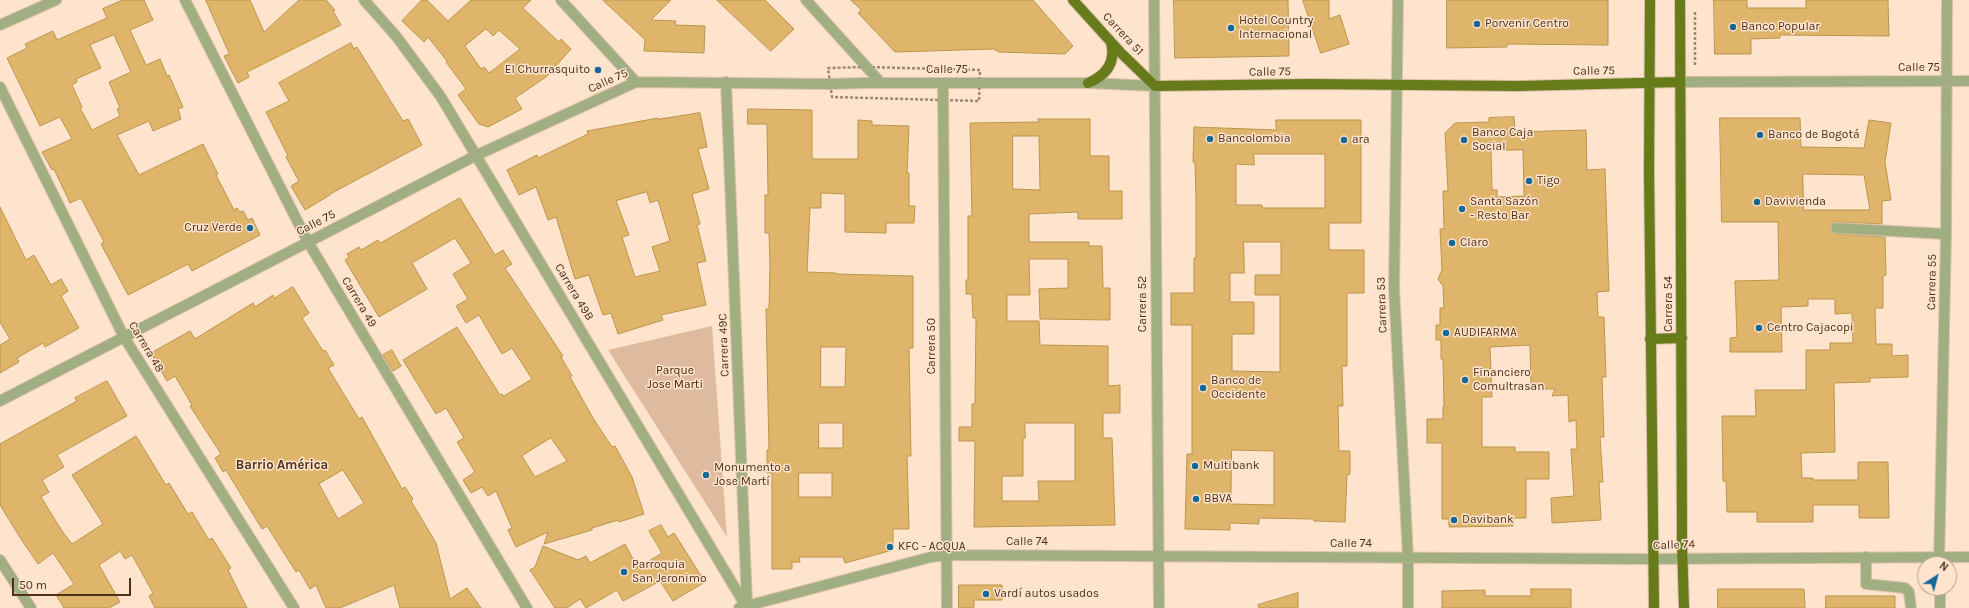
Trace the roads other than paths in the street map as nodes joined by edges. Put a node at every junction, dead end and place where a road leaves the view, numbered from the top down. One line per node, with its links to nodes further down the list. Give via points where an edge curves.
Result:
1 (56, 0): 12 (street)
2 (185, 0): 29 (street, Carrera 49)
3 (364, 0): 26 (street, Carrera 49B, via 396,36 442,97)
4 (561, 0): 16 (street)
5 (806, 0): 19 (street)
6 (1073, 0): 13 (main road, Carrera 51)
7 (1154, 0): 25 (street, Carrera 52)
8 (1398, 0): 22 (street, Carrera 53)
9 (1650, 0): 23 (main road, Carrera 54)
10 (1680, 0): 18 (main road, Carrera 54)
11 (1947, 0): 14 (street, Carrera 55)
12 (0, 25)
13 (1111, 40): 21 (main road, via 1112,62 1107,72); 25 (main road, Carrera 51)
14 (1947, 80): 15 (street, Calle 75); 18 (street, Calle 75); 28 (street, Carrera 55)
15 (1969, 81)
16 (636, 82): 17 (street, Calle 75); 26 (street, Calle 75)
17 (726, 82): 19 (street, Calle 75); 46 (street, Carrera 49C)
18 (1680, 82): 23 (main road, Calle 75); 31 (main road, Carrera 54)
19 (881, 83): 20 (street, Calle 75)
20 (942, 83): 21 (street, Calle 75); 34 (street, Carrera 50)
21 (1088, 83): 25 (street, Calle 75)
22 (1397, 84): 23 (main road, Calle 75); 25 (main road, Calle 75); 37 (street, Carrera 53, via 1394,288)
23 (1650, 84): 32 (main road, Carrera 54)
24 (0, 86): 30 (street, Carrera 48)
25 (1155, 86): 35 (street, Carrera 52)
26 (477, 155): 29 (street, Calle 75); 46 (street, Carrera 49B)
27 (1836, 228): 28 (street)
28 (1946, 234): 36 (street, Carrera 55)
29 (308, 242): 30 (street, Calle 75); 49 (street, Carrera 49)
30 (124, 337): 33 (street, Calle 75); 48 (street, Carrera 48)
31 (1682, 338): 32 (main road); 38 (main road, Carrera 54)
32 (1650, 339): 41 (main road, Carrera 54)
33 (0, 401)
34 (947, 555): 35 (street, Calle 74); 46 (street, Calle 74, via 931,557); 50 (street, Carrera 50)
35 (1158, 556): 37 (street, Calle 74); 51 (street, Carrera 52)
36 (1939, 556)
37 (1408, 557): 41 (street, Calle 74); 52 (street, Carrera 53)
38 (1683, 557): 39 (street, Calle 74); 41 (street, Calle 74); 54 (main road, Carrera 54)
39 (1866, 557): 43 (street, Calle 74); 55 (street, via 1866,584 1905,588 1909,592)
40 (1969, 557): 42 (street, Calle 74)
41 (1653, 558): 53 (main road, Carrera 54)
42 (1957, 558)
43 (1917, 559)
44 (0, 560): 47 (street)
45 (1940, 596): 56 (street)
46 (744, 607)
47 (30, 608)
48 (294, 608)
49 (526, 608)
50 (947, 608)
51 (1159, 608)
52 (1408, 608)
53 (1654, 608)
54 (1684, 608)
55 (1911, 608)
56 (1940, 608)

